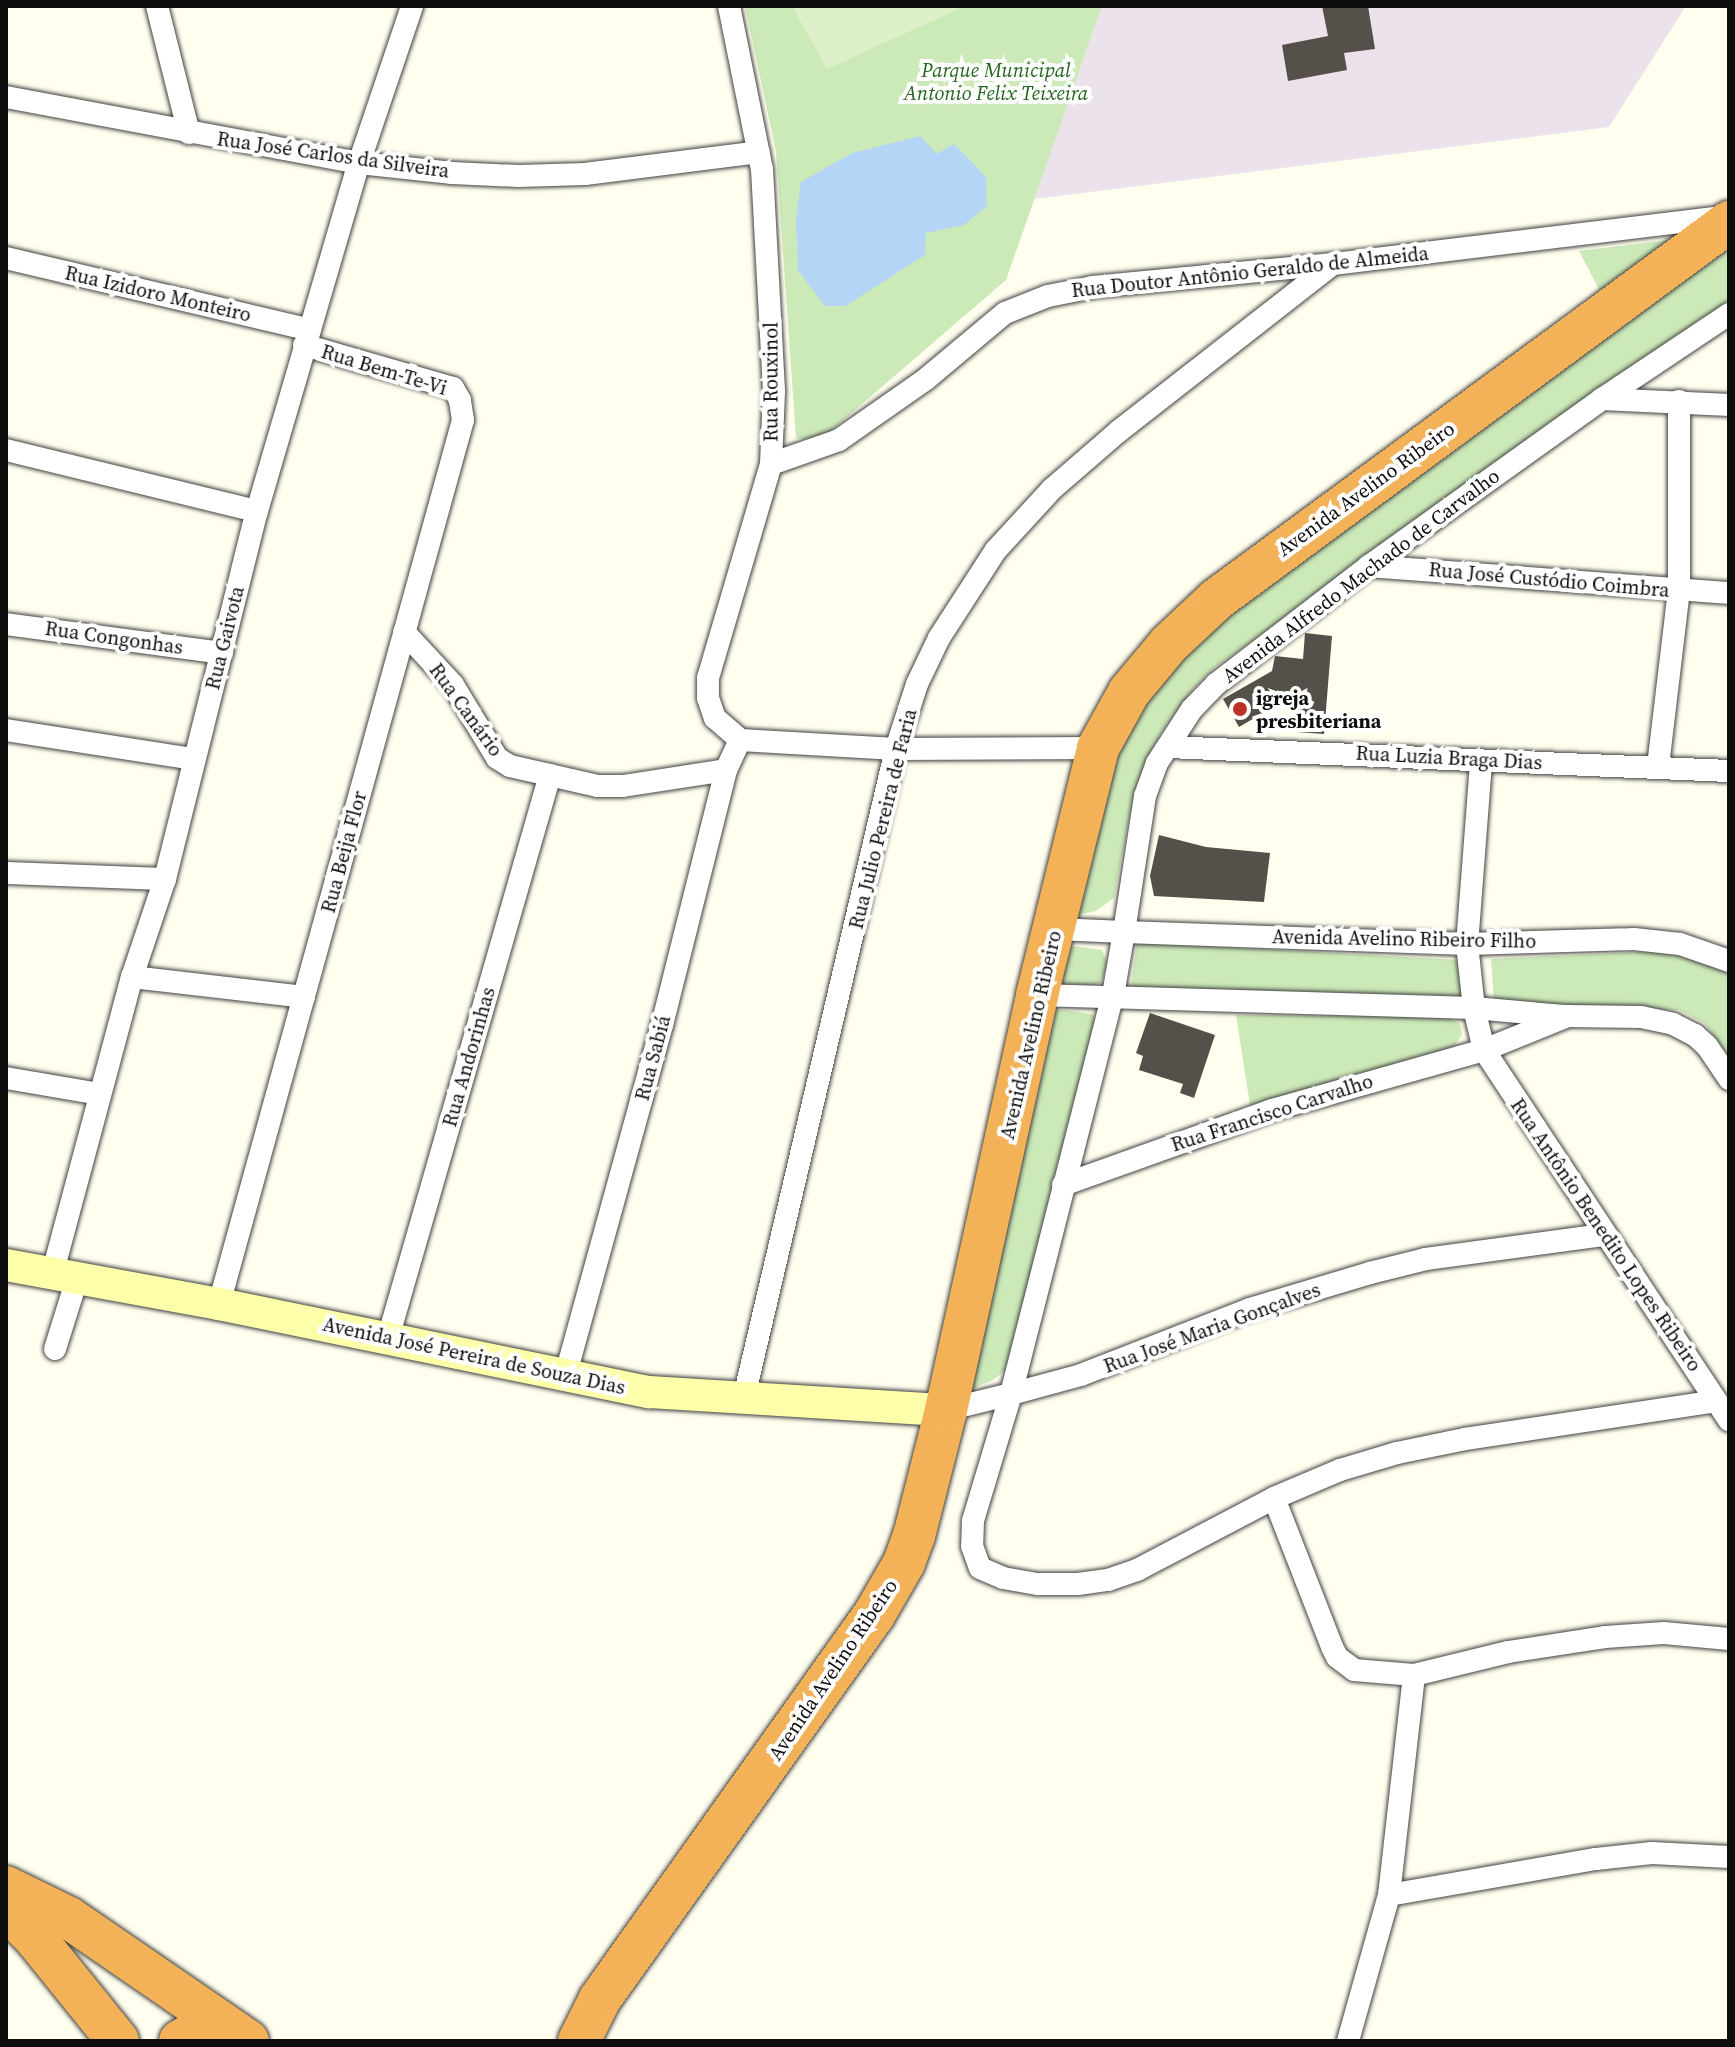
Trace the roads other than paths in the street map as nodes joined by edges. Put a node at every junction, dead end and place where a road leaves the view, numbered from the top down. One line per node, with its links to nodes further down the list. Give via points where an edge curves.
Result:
1 (157, 6): 5 (street)
2 (412, 6): 7 (street, Rua Gaivota)
3 (729, 6): 6 (street, Rua Rouxinol)
4 (6, 97): 5 (street, Rua José Carlos da Silveira)
5 (189, 133): 7 (street, Rua José Carlos da Silveira)
6 (759, 152): 7 (street, Rua José Carlos da Silveira, via 652,168 519,176); 18 (street, Rua Rouxinol, via 774,392)
7 (359, 163): 12 (street, Rua Gaivota)
8 (1729, 219): 10 (street, Rua Doutor Antônio Geraldo de Almeida); 29 (highway, Avenida Avelino Ribeiro, via 1217,599 1129,692)
9 (6, 258): 12 (street, Rua Izidoro Monteiro)
10 (1333, 264): 18 (street, Rua Doutor Antônio Geraldo de Almeida, via 1048,296 1005,313 926,379 839,440); 30 (street, Rua Julio Pereira de Faria, via 1119,431 1052,489 996,550 939,638)
11 (1729, 314): 13 (street, Avenida Alfredo Machado de Carvalho)
12 (307, 337): 14 (street, Rua Bem-Te-Vi, via 453,388); 19 (street, Rua Gaivota)
13 (1602, 399): 15 (street); 20 (street, Avenida Alfredo Machado de Carvalho)
14 (460, 400): 24 (street, Rua Beija Flor, via 463,420)
15 (1679, 401): 16 (street); 21 (street)
16 (1729, 405)
17 (6, 450): 19 (street)
18 (771, 464): 27 (street, Rua Rouxinol, via 708,678 715,718)
19 (257, 511): 25 (street, Rua Gaivota)
20 (1369, 566): 21 (street, Rua José Custódio Coimbra); 28 (street, Avenida Alfredo Machado de Carvalho, via 1216,684)
21 (1679, 591): 22 (street, Rua José Custódio Coimbra); 33 (street)
22 (1729, 593)
23 (6, 624): 25 (street, Rua Congonhas)
24 (404, 632): 36 (street, Rua Canário, via 453,685 497,758); 46 (street, Rua Beija Flor)
25 (222, 653): 31 (street, Rua Gaivota)
26 (6, 730): 31 (street)
27 (740, 740): 30 (street); 34 (street, Rua Sabiá)
28 (1168, 747): 32 (street, Rua Luzia Braga Dias, via 1387,754); 40 (street, Avenida Alfredo Machado de Carvalho, via 1145,796)
29 (1098, 748): 30 (street); 39 (highway, Avenida Avelino Ribeiro)
30 (896, 749): 62 (street, Rua Julio Pereira de Faria)
31 (194, 759): 38 (street, Rua Gaivota)
32 (1481, 763): 33 (street, Rua Luzia Braga Dias); 41 (street, Rua Antônio Benedito Lopes Ribeiro)
33 (1658, 766): 35 (street, Rua Luzia Braga Dias)
34 (726, 770): 36 (street, Rua Canário, via 623,786 575,784); 60 (street, Rua Sabiá)
35 (1729, 771)
36 (550, 775): 58 (street, Rua Andorinhas)
37 (6, 873): 38 (street)
38 (165, 879): 43 (street, Rua Gaivota)
39 (1056, 929): 40 (street); 44 (highway, Avenida Avelino Ribeiro)
40 (1124, 932): 41 (street, Avenida Avelino Ribeiro Filho); 45 (street, Avenida Alfredo Machado de Carvalho)
41 (1467, 944): 42 (street, Avenida Avelino Ribeiro Filho, via 1634,939 1680,944); 47 (street, Rua Antônio Benedito Lopes Ribeiro)
42 (1729, 961)
43 (132, 977): 46 (street); 52 (street, Rua Gaivota)
44 (1037, 995): 45 (street); 64 (highway, Avenida Avelino Ribeiro)
45 (1113, 995): 47 (street); 53 (street, Avenida Alfredo Machado de Carvalho)
46 (304, 997): 57 (street, Rua Beija Flor)
47 (1474, 1008): 48 (street); 49 (street, Rua Antônio Benedito Lopes Ribeiro)
48 (1568, 1016): 49 (street); 51 (street, via 1641,1017 1673,1024 1701,1040)
49 (1484, 1050): 53 (street, Rua Francisco Carvalho, via 1272,1110); 54 (street, Rua Antônio Benedito Lopes Ribeiro)
50 (6, 1078): 52 (street)
51 (1729, 1079)
52 (100, 1094): 56 (street, Rua Gaivota)
53 (1063, 1185): 61 (street, Avenida Alfredo Machado de Carvalho)
54 (1603, 1235): 61 (street, Rua José Maria Gonçalves, via 1426,1259 1370,1273 1250,1309 1134,1357); 63 (street, Rua Antônio Benedito Lopes Ribeiro)
55 (6, 1265): 56 (street, Avenida José Pereira de Souza Dias)
56 (64, 1277): 57 (street, Avenida José Pereira de Souza Dias); 59 (street, Rua Gaivota)
57 (219, 1304): 58 (street, Avenida José Pereira de Souza Dias)
58 (388, 1338): 60 (street, Avenida José Pereira de Souza Dias)
59 (55, 1349)
60 (565, 1377): 62 (street, Avenida José Pereira de Souza Dias, via 649,1392)
61 (1011, 1394): 64 (street, Rua José Maria Gonçalves); 66 (street, Avenida Alfredo Machado de Carvalho, via 973,1521 975,1561 988,1573 1038,1584 1108,1580 1160,1559)
62 (744, 1397): 64 (street, Avenida José Pereira de Souza Dias)
63 (1716, 1401): 65 (street, Rua Antônio Benedito Lopes Ribeiro); 66 (street, Avenida Alfredo Machado de Carvalho, via 1397,1453)
64 (946, 1410): 76 (highway, Avenida Avelino Ribeiro, via 914,1536 874,1615 600,1999)
65 (1729, 1420)
66 (1274, 1498): 68 (street, via 1337,1657 1354,1670)
67 (1729, 1639): 68 (street, via 1664,1633 1605,1637 1508,1652)
68 (1414, 1675): 71 (street)
69 (1729, 1857): 71 (street, via 1652,1853 1596,1859)
70 (6, 1887): 73 (highway, via 69,1918)
71 (1389, 1895): 77 (street)
72 (6, 1909): 74 (highway)
73 (239, 2035): 75 (highway, via 201,2029)
74 (118, 2041)
75 (180, 2041)
76 (579, 2041)
77 (1348, 2041)

